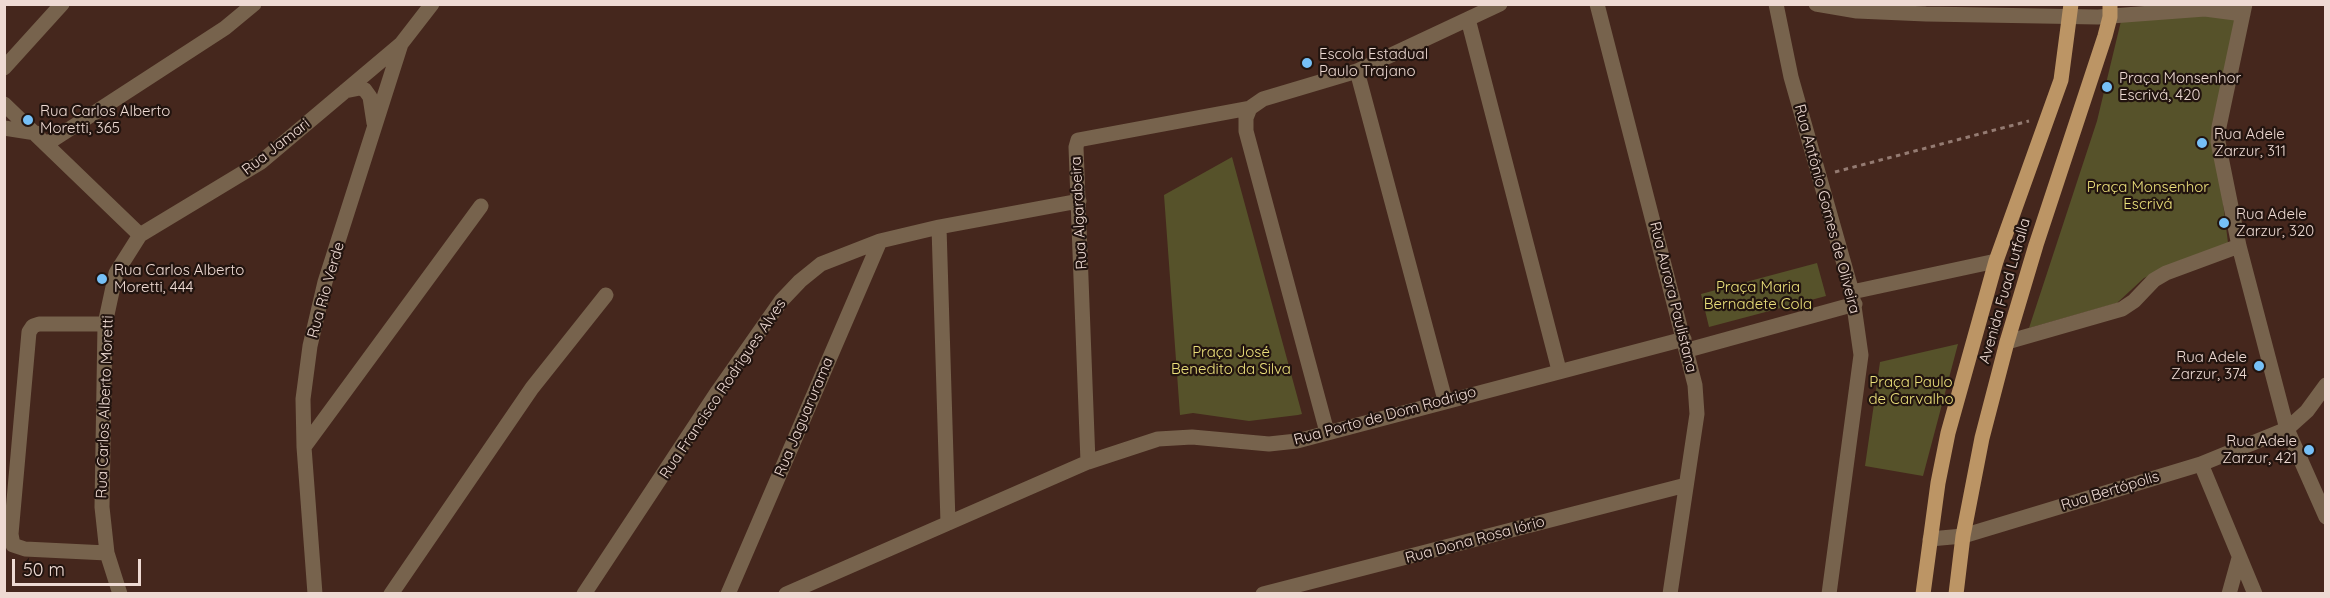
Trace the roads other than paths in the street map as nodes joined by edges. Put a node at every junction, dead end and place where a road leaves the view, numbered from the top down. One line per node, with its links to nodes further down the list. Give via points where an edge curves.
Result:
1 (63, 4): 14 (street)
2 (254, 4): 21 (street, via 216,34)
3 (432, 4): 13 (street, Rua Rio Verde)
4 (1500, 4): 12 (street, Rua Algarabeira)
5 (1597, 4): 33 (street, Rua Aurora Paulistana)
6 (1776, 4): 30 (street, Rua Antônio Gomes de Oliveira, via 1791,77)
7 (1816, 4): 10 (street, via 1857,11 1926,14)
8 (2205, 7): 9 (street); 11 (street)
9 (2244, 9): 27 (street, via 2218,142)
10 (2072, 10): 11 (street); 28 (main road, Avenida Fuad Lutfalla, via 2061,80)
11 (2110, 11): 32 (main road, Avenida Fuad Lutfalla)
12 (1467, 19): 15 (street, Rua Algarabeira); 34 (street)
13 (401, 44): 16 (street, Rua Jamari); 20 (street, Rua Rio Verde)
14 (4, 68)
15 (1357, 71): 18 (street, Rua Algarabeira, via 1263,99); 36 (street)
16 (345, 92): 20 (street, via 365,90 373,108); 25 (street, Rua Jamari, via 261,162)
17 (4, 104): 21 (street)
18 (1250, 108): 22 (street, Rua Algarabeira, via 1083,137 1076,147); 38 (street, via 1246,131)
19 (4, 128): 21 (street)
20 (374, 132): 39 (street, Rua Rio Verde, via 325,282 310,346 303,399)
21 (42, 138): 25 (street)
22 (1079, 201): 24 (street, Rua Francisco Rodrigues Alves); 40 (street, Rua Algarabeira)
23 (481, 206): 39 (street)
24 (939, 227): 26 (street, Rua Francisco Rodrigues Alves); 44 (street)
25 (141, 235): 31 (street, Rua Carlos Alberto Moretti, via 116,273)
26 (880, 241): 52 (street, Rua Francisco Rodrigues Alves, via 822,264 781,301); 53 (street, Rua Jaguarurama)
27 (2239, 246): 32 (street, via 2166,273 2122,309); 37 (street)
28 (1996, 261): 30 (street, Rua Porto de Dom Rodrigo); 46 (main road, Avenida Fuad Lutfalla, via 1948,433)
29 (606, 295): 51 (street, via 532,388)
30 (1854, 298): 33 (street, Rua Porto de Dom Rodrigo); 57 (street, Rua Antônio Gomes de Oliveira, via 1861,355)
31 (105, 324): 47 (street, Rua Carlos Alberto Moretti, via 102,507); 47 (street, via 39,324 29,332 12,512 13,545)
32 (2007, 342): 45 (main road, Avenida Fuad Lutfalla, via 1982,438)
33 (1686, 344): 34 (street, Rua Porto de Dom Rodrigo); 42 (street, Rua Aurora Paulistana, via 1697,414)
34 (1559, 370): 36 (street, Rua Porto de Dom Rodrigo)
35 (2325, 385): 37 (street, via 2307,411)
36 (1445, 400): 38 (street, Rua Porto de Dom Rodrigo)
37 (2287, 429): 41 (street, Rua Bertópolis); 43 (street)
38 (1327, 432): 40 (street, Rua Porto de Dom Rodrigo, via 1269,444 1192,437 1158,439)
39 (304, 447): 50 (street, Rua Rio Verde)
40 (1088, 462): 44 (street, Rua Porto de Dom Rodrigo)
41 (2201, 464): 45 (street, Rua Bertópolis); 48 (street)
42 (1686, 485): 55 (street, Rua Dona Rosa Iório); 56 (street, Rua Aurora Paulistana)
43 (2325, 517)
44 (948, 523): 54 (street, Rua Porto de Dom Rodrigo)
45 (1963, 536): 46 (street, Rua Bertópolis); 59 (main road, Avenida Fuad Lutfalla)
46 (1930, 539): 58 (main road, Avenida Fuad Lutfalla)
47 (107, 553): 49 (street, Rua Carlos Alberto Moretti)
48 (2239, 558): 60 (street); 61 (street)
49 (120, 594)
50 (315, 594)
51 (391, 594)
52 (584, 594)
53 (728, 594)
54 (786, 594)
55 (1263, 594)
56 (1670, 594)
57 (1829, 594)
58 (1923, 594)
59 (1956, 594)
60 (2229, 594)
61 (2255, 594)

